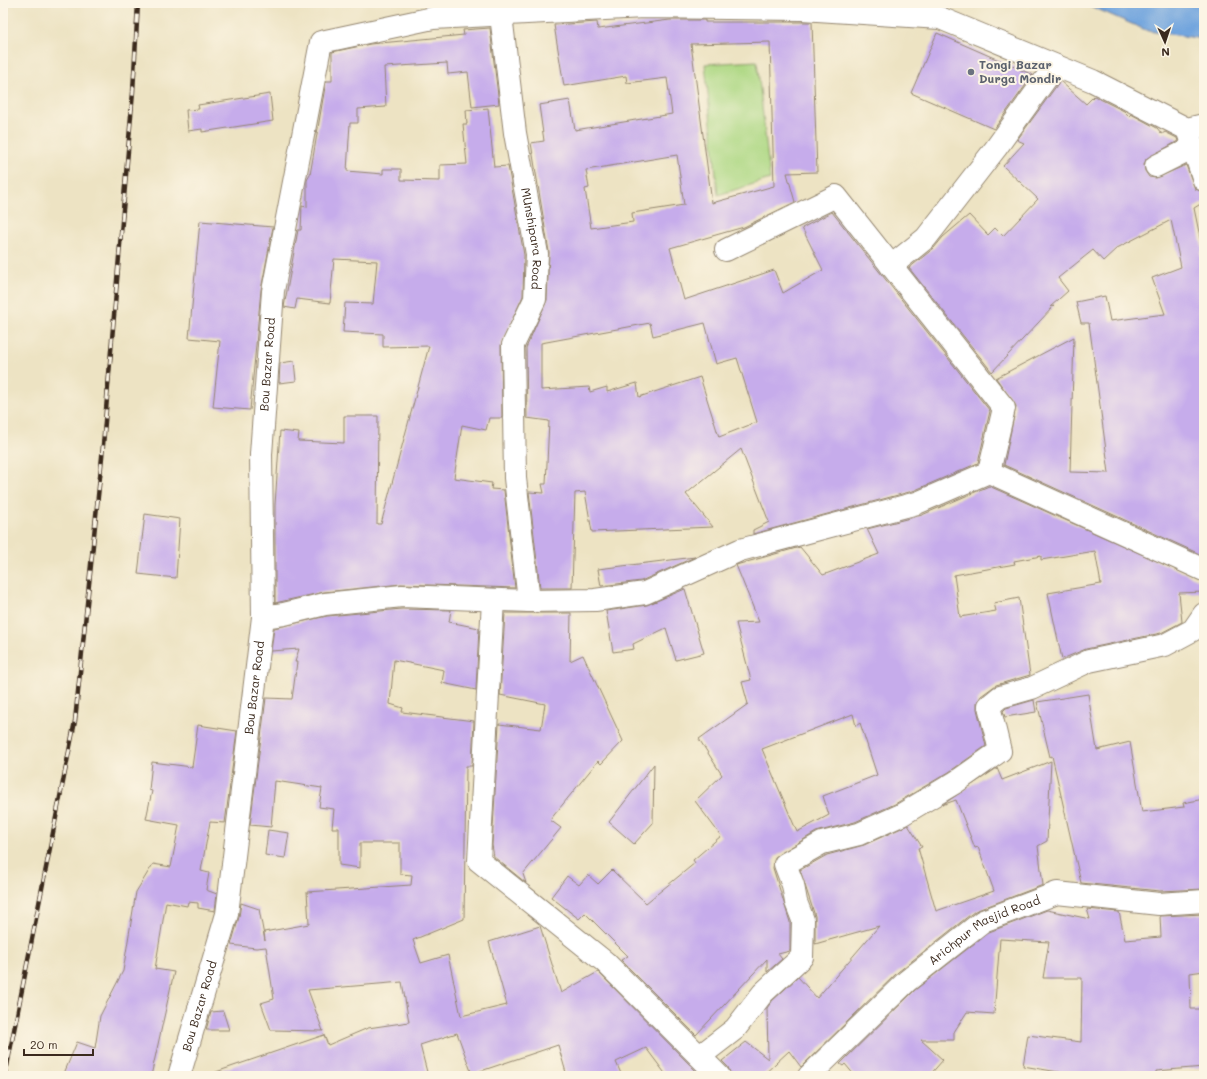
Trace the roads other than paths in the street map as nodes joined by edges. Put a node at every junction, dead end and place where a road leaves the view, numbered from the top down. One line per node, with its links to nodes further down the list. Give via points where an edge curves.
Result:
1 (501, 15): 2 (street, via 644,7 802,9 940,18); 11 (street, MUnshipara Road, via 515,133 538,254 535,300 513,345 515,478); 13 (street, Bou Bazar Road, via 432,18 320,42 273,291 262,454)
2 (1055, 66): 3 (street, via 1093,81); 7 (street, via 926,238)
3 (1195, 134): 4 (street); 5 (street)
4 (1156, 166)
5 (1204, 180)
6 (726, 250): 7 (street, via 836,196)
7 (891, 266): 8 (street, via 1004,408)
8 (989, 472): 9 (street); 11 (street, via 917,503 740,550 645,593 595,600)
9 (1204, 570)
10 (493, 600): 11 (street); 13 (street, via 402,596 325,604 284,614); 15 (street, via 479,862 606,962)
11 (529, 601)
12 (1204, 614): 15 (street, via 1193,630 1165,645 1089,661 1032,688 1000,696 989,706 1000,751 956,782 901,815 859,834 822,843 785,864 804,920 802,957 764,993 735,1029)
13 (263, 616): 16 (street, Bou Bazar Road, via 227,914)
14 (1204, 901): 18 (street, Arichpur Masjid Road, via 1159,904 1057,893 983,921 907,981)
15 (700, 1056): 17 (street)
16 (179, 1076)
17 (719, 1076)
18 (810, 1076)

